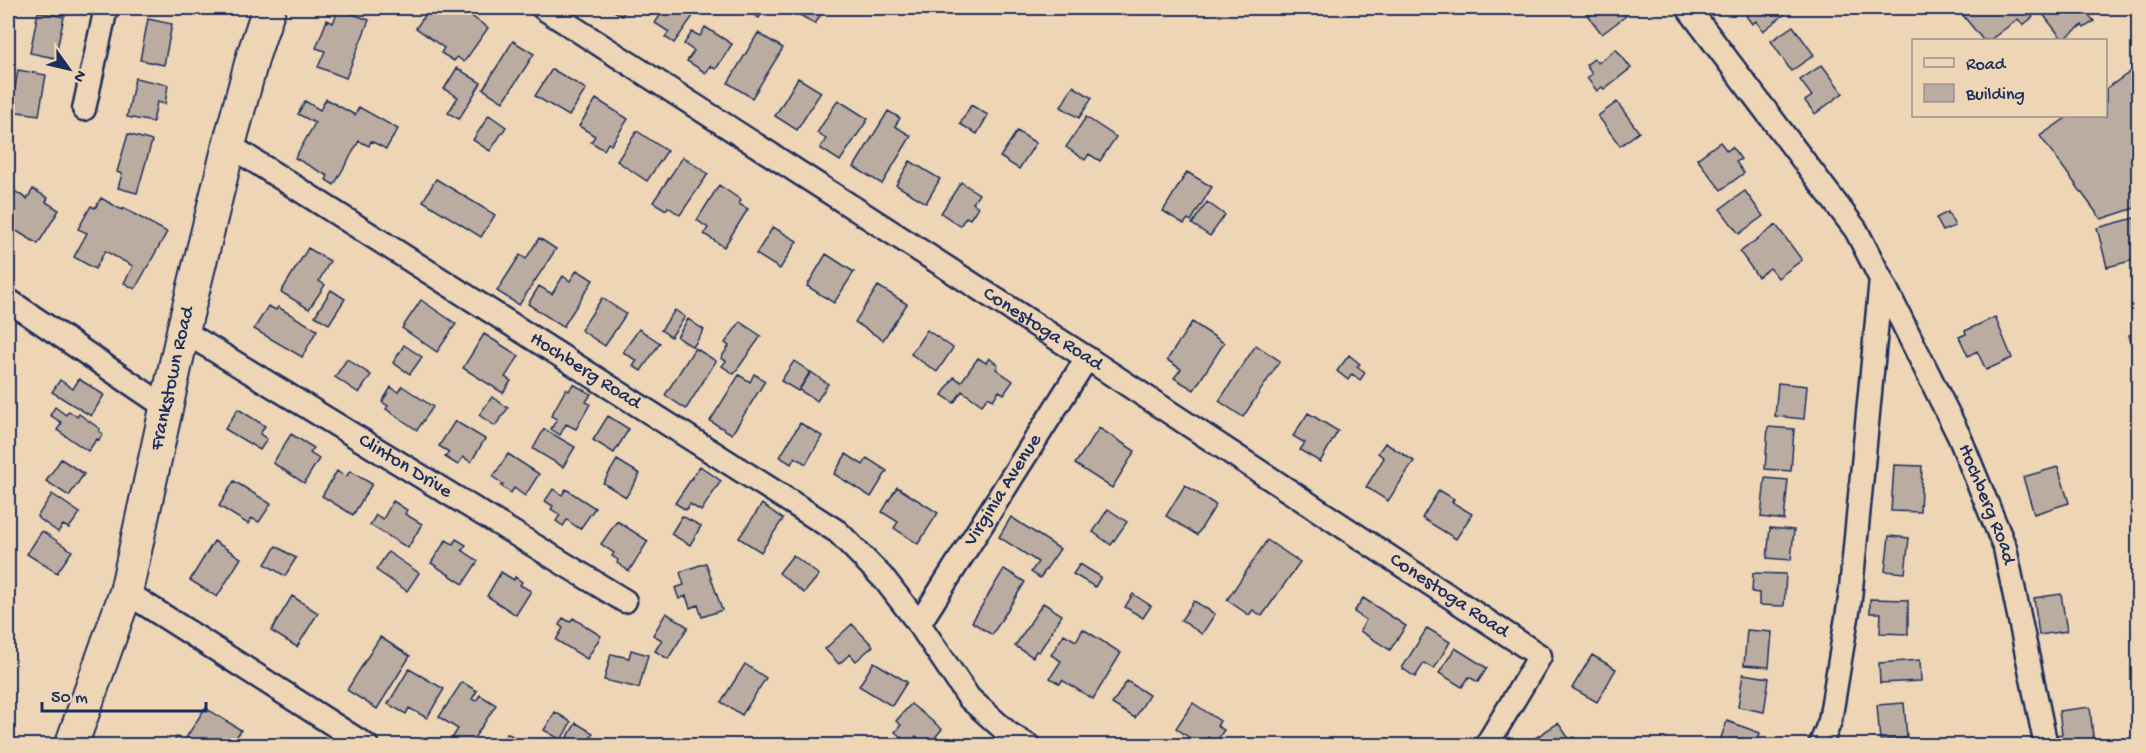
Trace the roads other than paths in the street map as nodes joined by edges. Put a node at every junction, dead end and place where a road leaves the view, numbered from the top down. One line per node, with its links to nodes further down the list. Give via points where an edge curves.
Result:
1 (106, 8): 5 (street)
2 (269, 8): 6 (main road, Frankstown Road)
3 (543, 8): 10 (street, Conestoga Road)
4 (1688, 8): 7 (street, Hochberg Road, via 1856,230)
5 (84, 109)
6 (229, 144): 9 (main road, Frankstown Road); 14 (street, Hochberg Road, via 838,532 885,580)
7 (1881, 279): 19 (street, via 1850,599 1830,721); 20 (street, Hochberg Road, via 1959,436 2005,548)
8 (8, 300): 11 (street)
9 (183, 331): 11 (main road, Frankstown Road); 13 (street, Clinton Drive)
10 (1087, 358): 14 (street, Virginia Avenue); 18 (street, Conestoga Road, via 1540,656)
11 (167, 408): 12 (main road, Frankstown Road)
12 (126, 592): 15 (main road, Frankstown Road); 16 (street)
13 (625, 601)
14 (919, 624): 17 (street, Hochberg Road, via 969,698 1008,734)
15 (71, 746)
16 (367, 746)
17 (1029, 746)
18 (1486, 746)
19 (1820, 746)
20 (2046, 746)

